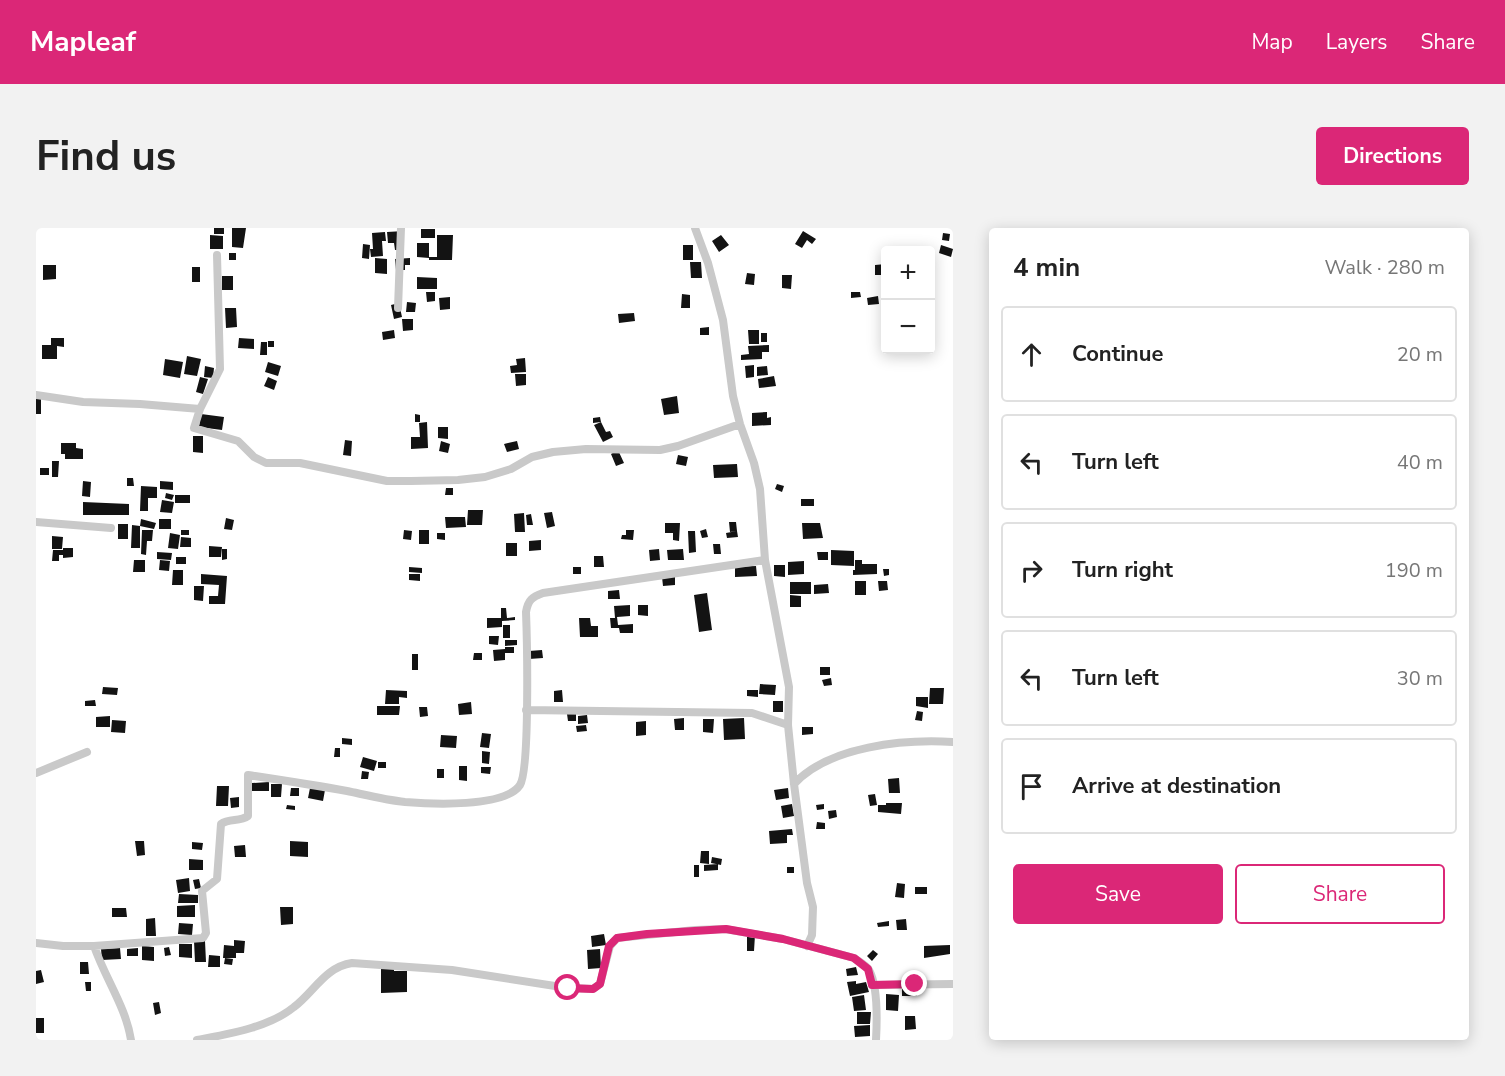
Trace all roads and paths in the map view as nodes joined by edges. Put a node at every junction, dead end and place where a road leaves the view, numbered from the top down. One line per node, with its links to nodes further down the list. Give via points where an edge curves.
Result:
1 (401, 228): 4 (street)
2 (695, 228): 7 (street, via 723,320)
3 (217, 255): 6 (street, via 220,369)
4 (398, 308)
5 (36, 395): 6 (street)
6 (200, 409): 7 (street, via 194,428 238,441 266,463 300,463 411,481 485,477 553,452 660,450)
7 (740, 424): 10 (street, via 760,489)
8 (36, 522): 9 (street)
9 (111, 528)
10 (765, 560): 11 (street, via 532,597 526,612); 12 (street, via 789,687)
11 (526, 710): 12 (street, via 752,713); 18 (street, via 523,776 519,786 492,800 404,802 248,775 248,816 221,824 217,879 202,891 205,936 197,940)
12 (788, 725): 16 (street)
13 (953, 742): 16 (street, via 883,745 853,751 803,774)
14 (87, 752): 15 (street)
15 (36, 772)
16 (794, 784): 19 (street, via 813,907 812,935)
17 (36, 943): 18 (street)
18 (94, 946): 22 (street, via 123,1010)
19 (807, 946): 21 (street, via 854,958 868,969); 23 (street, via 726,929 621,936 609,946 600,984 593,989 452,970 344,964 330,971 293,1008 274,1019)
20 (953, 984): 21 (street)
21 (872, 985): 24 (street)
22 (131, 1040)
23 (196, 1040)
24 (876, 1040)

